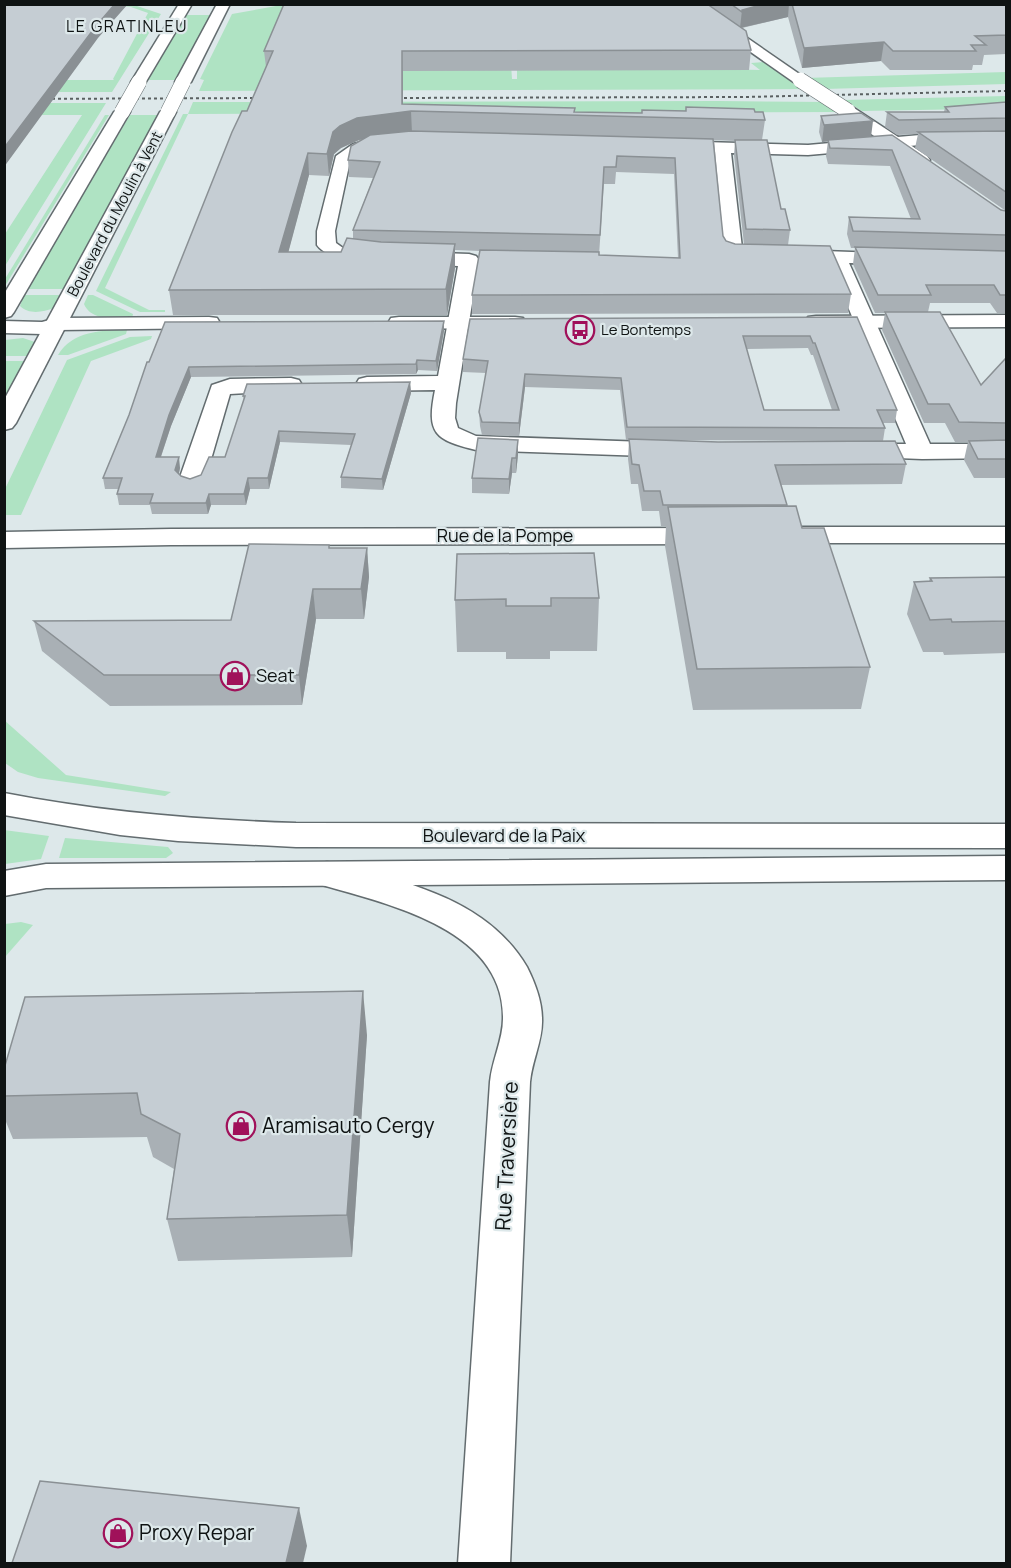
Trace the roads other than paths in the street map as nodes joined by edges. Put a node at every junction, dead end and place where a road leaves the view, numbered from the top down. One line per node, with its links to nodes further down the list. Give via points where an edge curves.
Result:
1 (186, 4): 14 (street, bridge)
2 (224, 4): 23 (street, Boulevard du Moulin à Vent, bridge)
3 (688, 4): 6 (street, bridge)
4 (1006, 139): 6 (street)
5 (412, 140): 12 (street, via 360,147 342,160 326,231 327,245 353,256)
6 (894, 141): 8 (street, via 808,150); 9 (street)
7 (651, 146): 8 (street)
8 (722, 147): 10 (street, via 733,254)
9 (931, 167)
10 (836, 256): 11 (street); 17 (street)
11 (919, 258)
12 (469, 260): 13 (street); 21 (street)
13 (492, 260)
14 (4, 312)
15 (4, 322): 23 (street)
16 (795, 322): 17 (street)
17 (866, 322): 18 (street); 32 (street)
18 (1001, 322)
19 (226, 323): 23 (street)
20 (376, 323): 21 (street)
21 (460, 323): 22 (street); 25 (street)
22 (530, 323)
23 (57, 324): 24 (street, via 42,328); 28 (street, Boulevard du Moulin à Vent)
24 (4, 327)
25 (448, 383): 26 (street); 29 (street, via 444,421 453,437 476,443)
26 (345, 384)
27 (311, 385): 33 (street, via 222,388)
28 (4, 423)
29 (696, 451)
30 (826, 451): 32 (street)
31 (1006, 451): 32 (street)
32 (922, 452)
33 (192, 480)
34 (1006, 535): 35 (street, Rue de la Pompe)
35 (4, 540)
36 (4, 804): 37 (street, Boulevard de la Paix, via 134,824 251,833)
37 (1006, 836)
38 (1006, 868): 39 (street, Boulevard de la Paix)
39 (322, 873): 40 (street, Boulevard de la Paix, via 46,876); 41 (street, Rue Traversière, via 411,898 465,922 498,953 521,999 523,1019 509,1098)
40 (4, 884)
41 (484, 1563)

